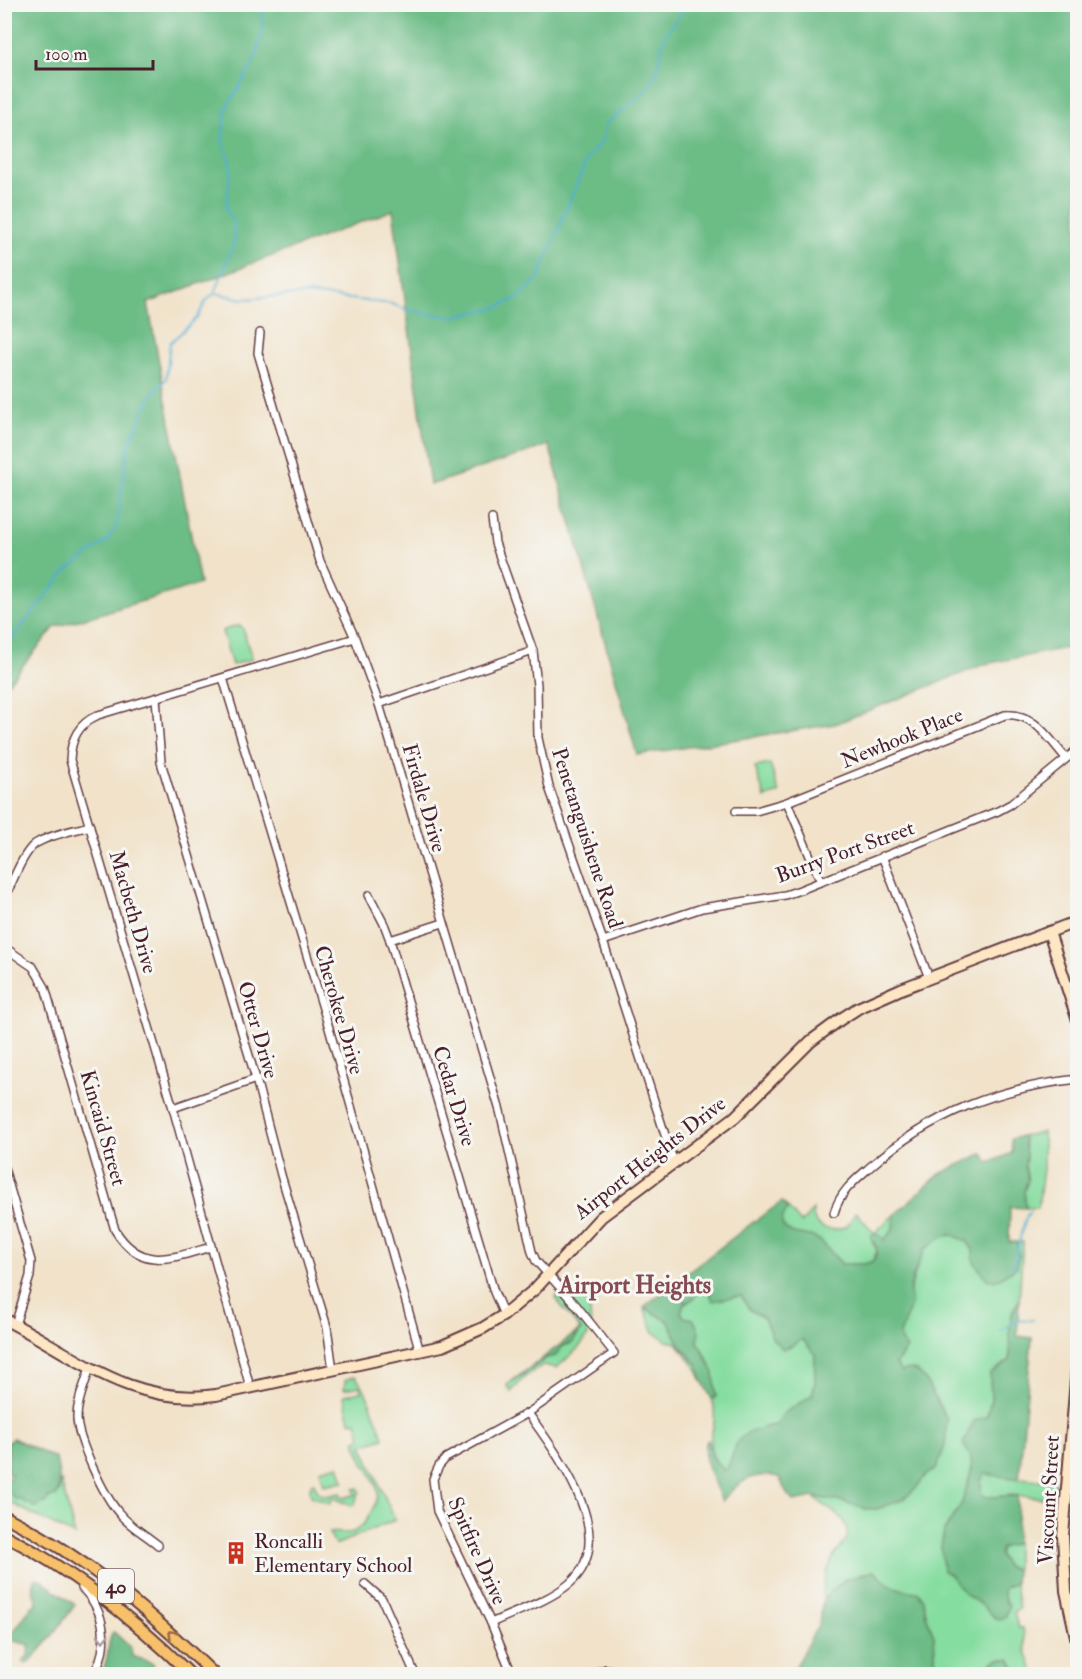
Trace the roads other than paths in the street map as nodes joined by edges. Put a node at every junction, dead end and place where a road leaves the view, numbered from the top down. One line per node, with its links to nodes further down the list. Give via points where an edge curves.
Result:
1 (260, 333): 3 (street, Firdale Drive, via 258,353 320,561)
2 (492, 519): 4 (street, Penetanguishene Road, via 495,543)
3 (355, 638): 5 (street, Macbeth Drive); 7 (street, Firdale Drive)
4 (533, 651): 7 (street); 21 (street, Penetanguishene Road, via 538,738 545,771)
5 (223, 678): 6 (street, Macbeth Drive); 36 (street, Cherokee Drive, via 329,1028)
6 (156, 698): 12 (street, Macbeth Drive, via 88,720 74,737 70,760); 26 (street, Otter Drive, via 161,762)
7 (379, 704): 18 (street, Firdale Drive)
8 (1077, 749): 9 (street, Burry Port Street)
9 (1066, 758): 10 (street, Newhook Place, via 1032,721 1005,715); 13 (street, Burry Port Street, via 1006,807)
10 (788, 802): 11 (street, Newhook Place, via 756,811); 14 (street)
11 (736, 811)
12 (90, 826): 16 (street, via 35,844); 27 (street, Macbeth Drive)
13 (882, 856): 14 (street, Burry Port Street); 23 (street)
14 (821, 882): 21 (street, Burry Port Street, via 785,894 702,908)
15 (369, 895): 20 (street, Cedar Drive)
16 (4, 899)
17 (1077, 921): 19 (street, Airport Heights Drive)
18 (443, 922): 20 (street); 32 (street, Firdale Drive, via 500,1111 529,1243 536,1261)
19 (1049, 932): 23 (street, Airport Heights Drive); 24 (street)
20 (390, 940): 33 (street, Cedar Drive, via 497,1303)
21 (603, 941): 28 (street, Penetanguishene Road)
22 (4, 947): 31 (street, Kincaid Street, via 33,967 45,987 115,1230 122,1241 143,1258 154,1259)
23 (928, 978): 28 (street, Airport Heights Drive, via 858,1008 826,1030 735,1117)
24 (1077, 1021)
25 (1077, 1078): 30 (street, via 1004,1092 929,1124 863,1173 838,1198)
26 (256, 1079): 27 (street); 40 (street, Otter Drive, via 327,1327)
27 (173, 1108): 31 (street, Macbeth Drive)
28 (674, 1163): 32 (street, Airport Heights Drive, via 594,1224)
29 (5, 1171): 35 (street, via 32,1261)
30 (834, 1213)
31 (211, 1247): 41 (street, Macbeth Drive)
32 (549, 1274): 33 (street, Airport Heights Drive); 37 (street, Firdale Drive)
33 (504, 1315): 36 (street, Airport Heights Drive, via 465,1338)
34 (4, 1319): 35 (street, Airport Heights Drive)
35 (15, 1325): 39 (street, Airport Heights Drive)
36 (420, 1352): 40 (street, Airport Heights Drive)
37 (614, 1353): 43 (street, Spitfire Drive)
38 (1077, 1356): 42 (street, Viscount Street)
39 (90, 1368): 41 (street, Airport Heights Drive, via 141,1390 175,1397 205,1397); 46 (street, via 77,1413 82,1443 114,1508)
40 (333, 1370): 41 (street, Airport Heights Drive)
41 (250, 1387)
42 (1076, 1410): 50 (street, Viscount Street, via 1063,1536 1067,1602)
43 (528, 1413): 49 (street, Spitfire Drive, via 446,1458 433,1479 438,1511); 49 (street, via 558,1455 571,1482 586,1516 590,1549 579,1572 561,1589)
44 (4, 1516): 53 (main road, 40, one-way to 44, via 103,1575 56,1543)
45 (4, 1535): 47 (main road, 40)
46 (158, 1545)
47 (66, 1571): 51 (street, one-way to 51, via 89,1595 103,1622 104,1646); 52 (main road, 40, via 95,1591)
48 (365, 1584): 54 (street, via 382,1599)
49 (491, 1623): 55 (street, Spitfire Drive)
50 (1077, 1646)
51 (94, 1674)
52 (190, 1674)
53 (214, 1674)
54 (415, 1674)
55 (512, 1674)
56 (592, 1674): 57 (street, via 606,1668)
57 (630, 1674)

